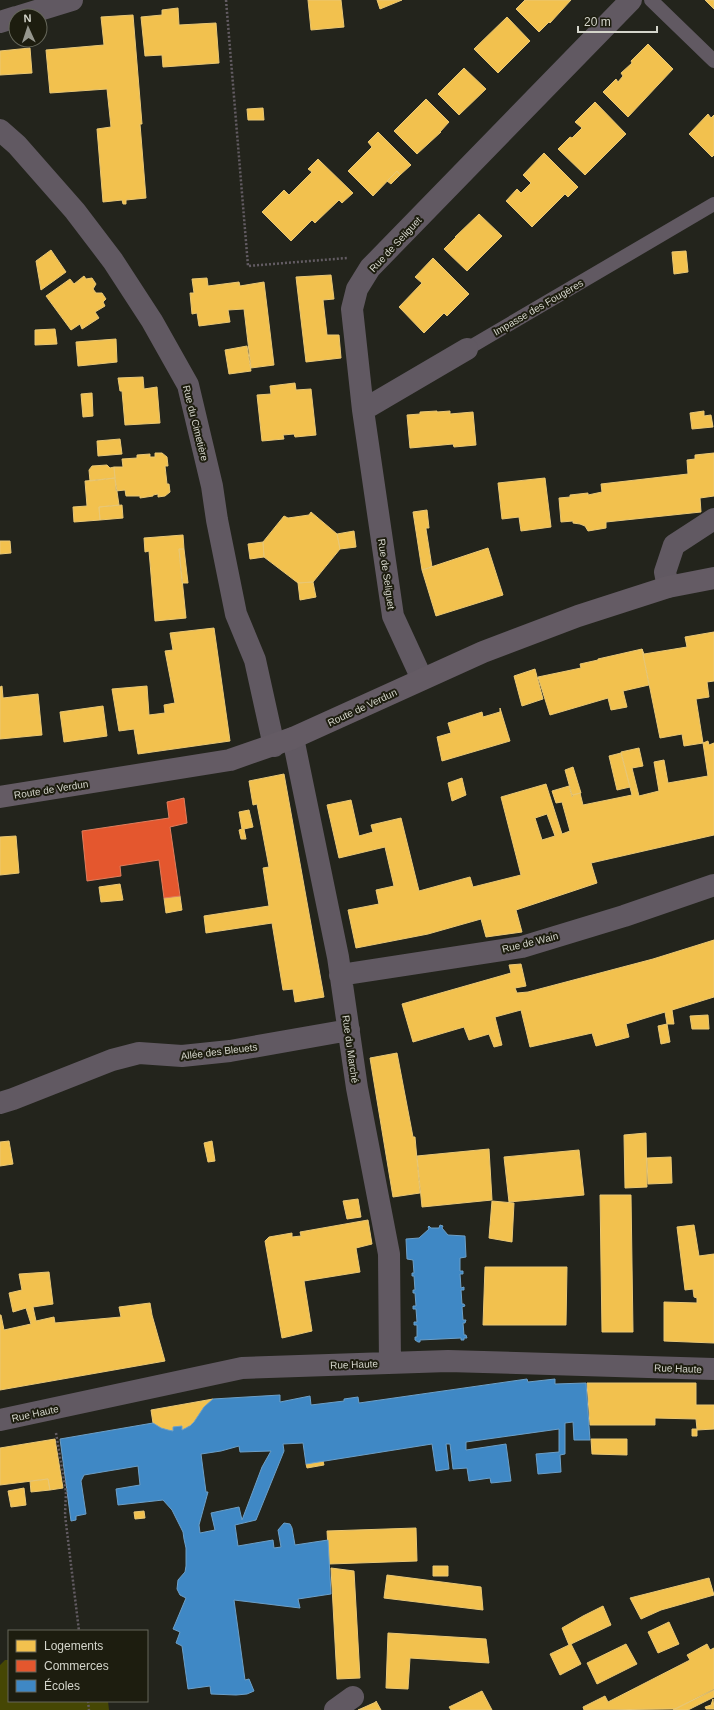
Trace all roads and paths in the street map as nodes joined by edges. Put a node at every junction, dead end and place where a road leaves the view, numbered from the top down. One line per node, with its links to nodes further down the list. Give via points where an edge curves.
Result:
1 (72, 0): 5 (street)
2 (226, 0): 9 (path, via 248,266 348,258)
3 (631, 0): 9 (street, Rue de Seliguet)
4 (651, 0): 6 (lane)
5 (46, 8)
6 (714, 61)
7 (0, 130): 16 (street, Rue du Cimetière, via 17,145 75,211 113,261 152,321 188,385 212,486 236,614)
8 (714, 204): 10 (lane, Impasse des Fougères)
9 (370, 268): 11 (street, Rue de Seliguet, via 357,289 352,309)
10 (467, 349): 11 (street, Impasse des Fougères)
11 (363, 410): 15 (street, Rue de Seliguet, via 393,616)
12 (714, 519): 14 (street, via 674,545 665,572)
13 (714, 578): 14 (main road, Route de Verdun)
14 (668, 587): 15 (main road, Route de Verdun, via 578,616 483,652)
15 (422, 679): 16 (main road, Route de Verdun)
16 (283, 742): 17 (main road, Route de Verdun, via 230,760); 19 (street, Rue du Marché, via 338,957)
17 (0, 797)
18 (714, 885): 19 (street, Rue de Wain, via 522,947)
19 (340, 975): 20 (street, Rue du Marché)
20 (349, 1030): 21 (street, Allée des Bleuets, via 230,1051 182,1056 139,1053 112,1060); 22 (street, Rue du Marché, via 368,1183 388,1254)
21 (0, 1103)
22 (390, 1363): 23 (street, Rue Haute, via 448,1361); 24 (street, Rue Haute, via 242,1368)
23 (714, 1369)
24 (50, 1410): 25 (street, Rue Haute); 26 (path, via 66,1492 65,1515)
25 (0, 1420)
26 (79, 1630)
27 (352, 1697): 28 (street)
28 (335, 1710)

